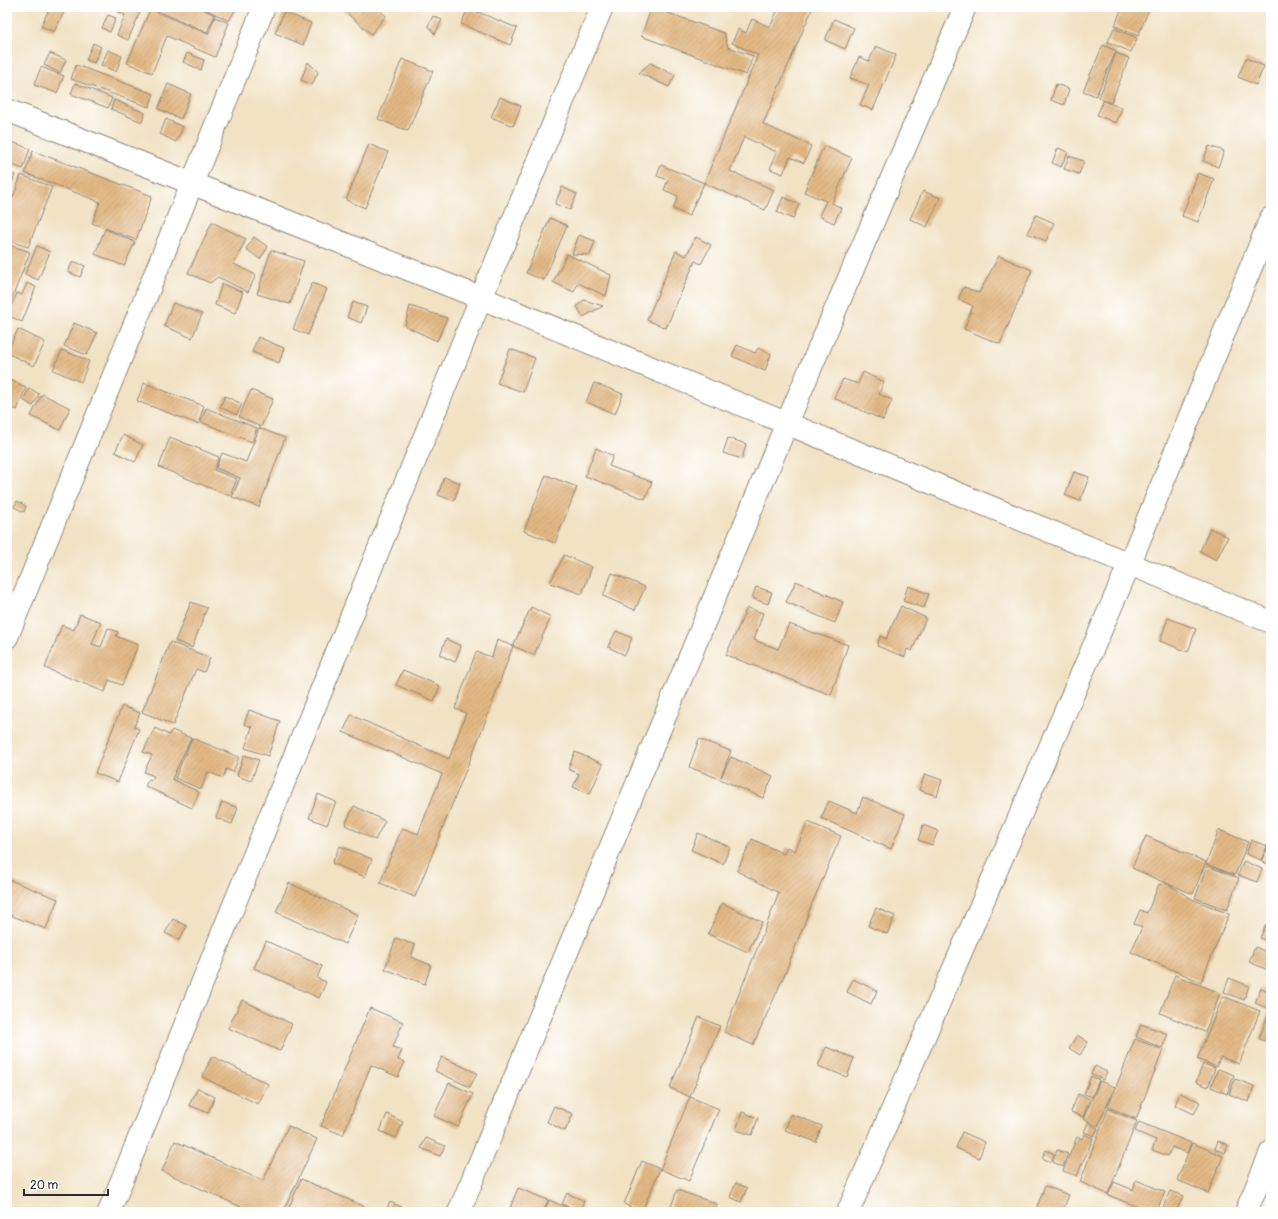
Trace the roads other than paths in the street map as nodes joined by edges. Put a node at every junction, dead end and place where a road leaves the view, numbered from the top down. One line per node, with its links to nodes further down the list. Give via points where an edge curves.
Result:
1 (264, 7): 5 (street)
2 (602, 7): 7 (street)
3 (964, 7): 8 (street)
4 (7, 110): 5 (street)
5 (191, 184): 7 (street); 11 (street)
6 (1271, 218): 9 (street)
7 (481, 298): 8 (street); 13 (street)
8 (787, 423): 9 (street); 14 (street)
9 (1129, 565): 10 (street); 15 (street)
10 (1271, 622)
11 (7, 637)
12 (1271, 1152): 16 (street)
13 (109, 1212)
14 (459, 1212)
15 (848, 1212)
16 (1246, 1212)

